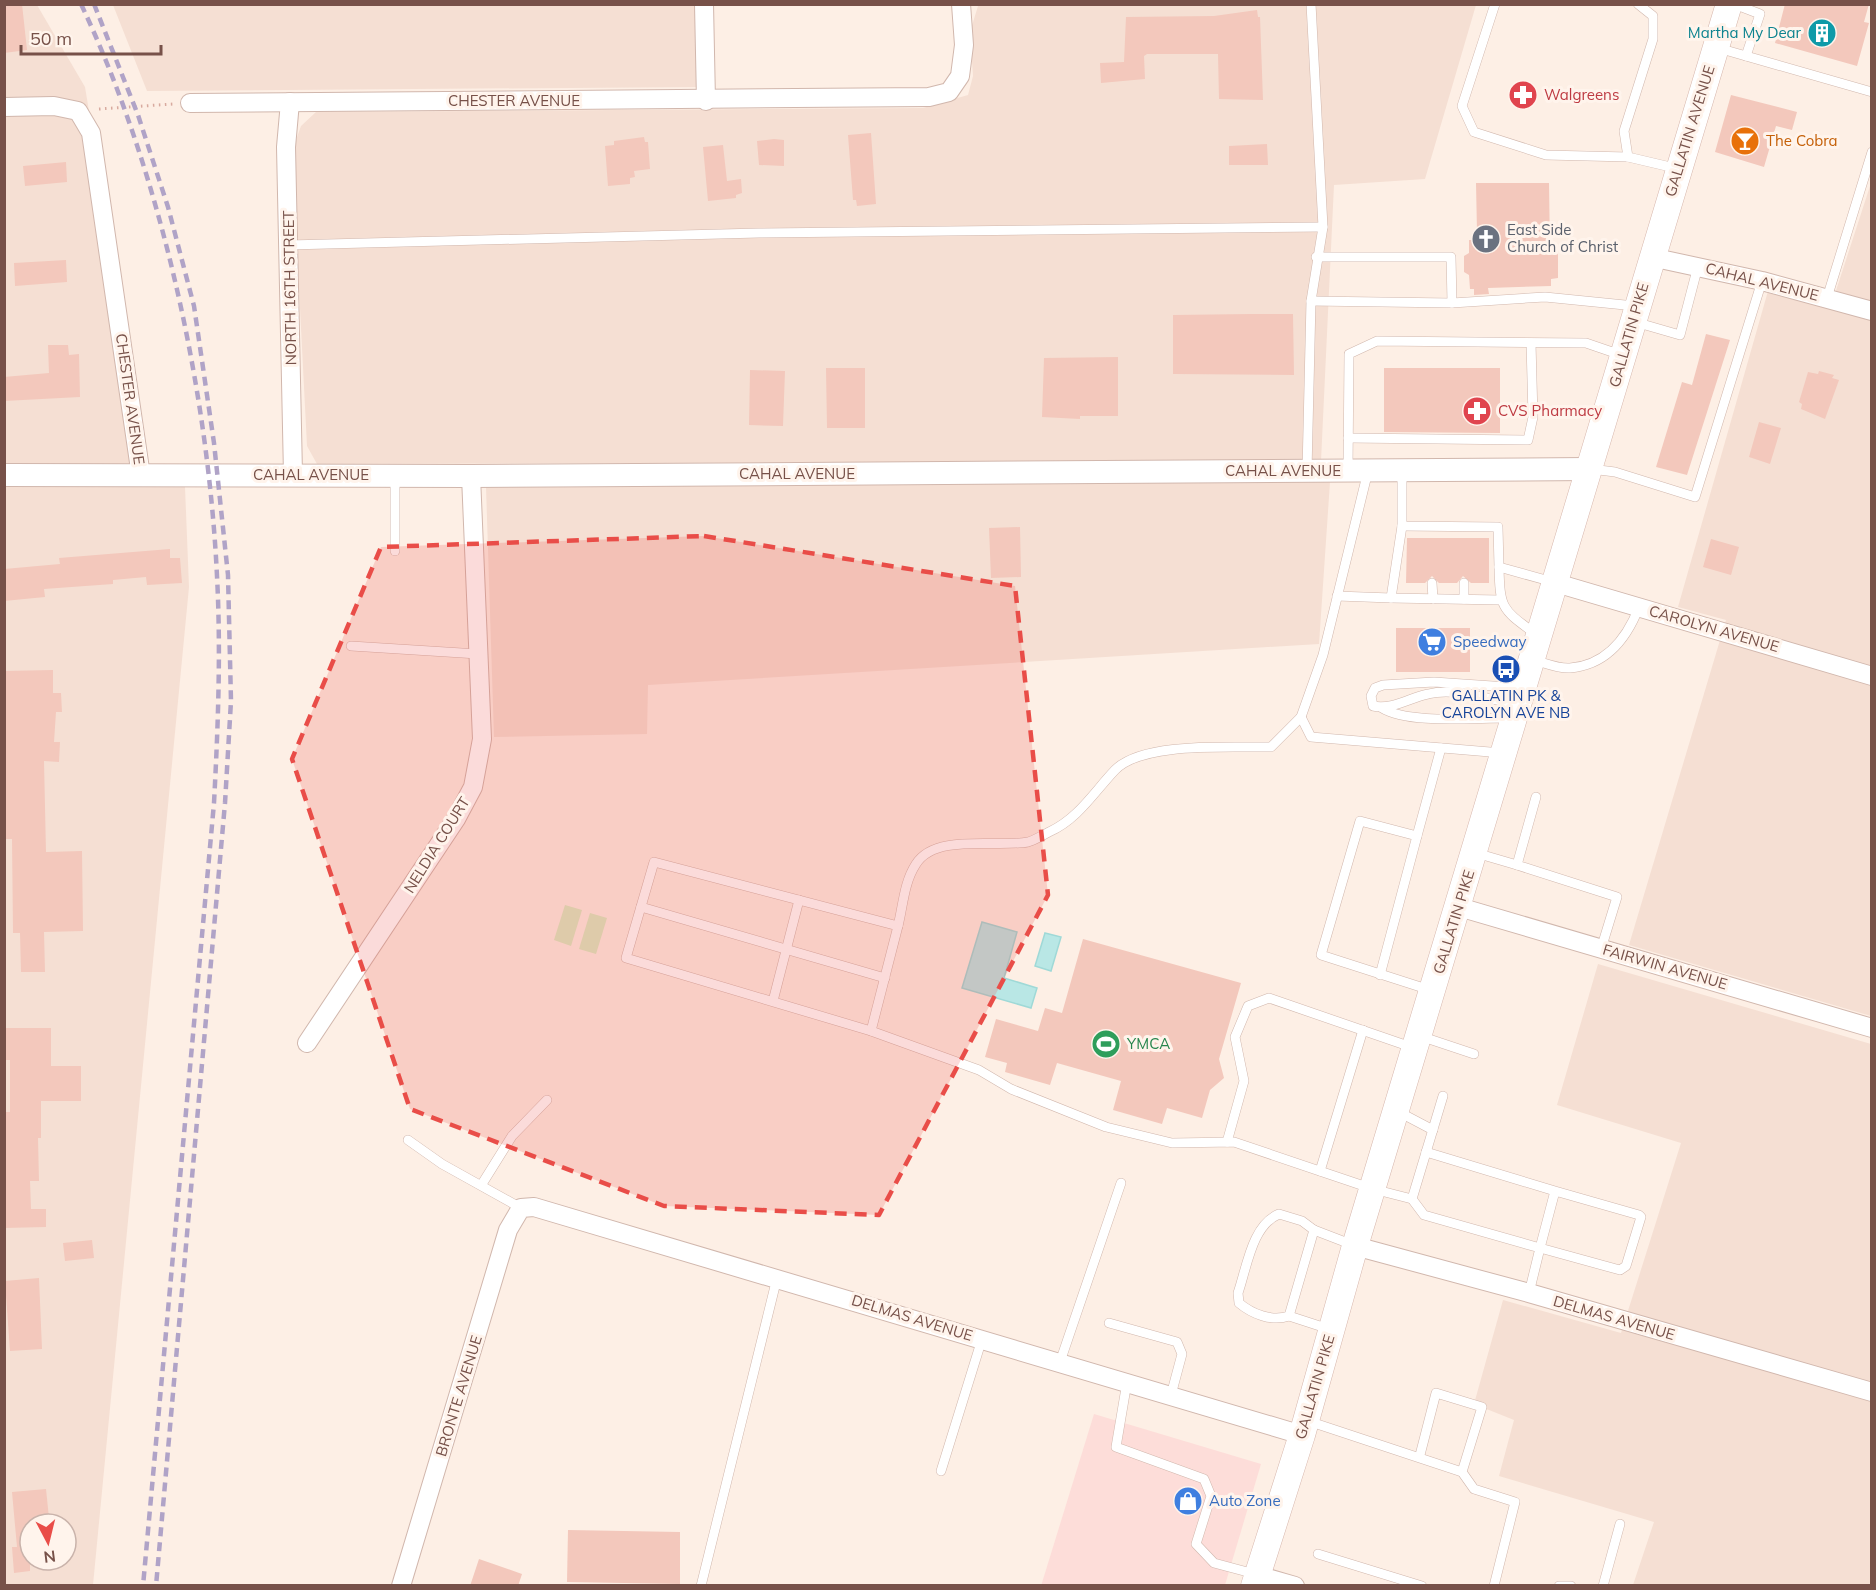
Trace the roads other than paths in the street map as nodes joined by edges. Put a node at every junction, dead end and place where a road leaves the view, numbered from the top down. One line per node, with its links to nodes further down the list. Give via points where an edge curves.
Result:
1 (704, 4): 11 (street)
2 (961, 4): 11 (street, CHESTER AVENUE, via 964,45 960,76 949,92 929,97)
3 (1311, 4): 18 (lane)
4 (1496, 4): 16 (lane, via 1462,106 1474,132 1546,155)
5 (1638, 4): 16 (lane, via 1653,16 1653,39 1624,131)
6 (1729, 4): 8 (main road, GALLATIN AVENUE)
7 (1734, 4): 9 (lane, via 1760,14)
8 (1716, 48): 9 (lane); 17 (main road, GALLATIN AVENUE)
9 (1746, 56): 10 (lane)
10 (1872, 92)
11 (706, 100): 12 (street, CHESTER AVENUE)
12 (290, 102): 13 (street, CHESTER AVENUE); 19 (street, NORTH 16TH STREET, via 286,147)
13 (190, 103)
14 (4, 107): 39 (street, CHESTER AVENUE, via 54,106 78,111 92,133)
15 (1872, 152): 24 (lane)
16 (1628, 157): 17 (lane)
17 (1679, 169): 21 (main road, GALLATIN AVENUE)
18 (1323, 228): 19 (lane, via 759,233); 20 (lane)
19 (289, 245): 36 (street, NORTH 16TH STREET)
20 (1316, 257): 25 (lane); 26 (lane, via 1451,256)
21 (1651, 257): 22 (street, CAHAL AVENUE); 28 (main road, GALLATIN PIKE)
22 (1698, 266): 23 (street, CAHAL AVENUE); 28 (lane, via 1680,335)
23 (1762, 281): 24 (street, CAHAL AVENUE); 32 (lane, via 1695,497 1615,471)
24 (1827, 298): 27 (street, CAHAL AVENUE)
25 (1311, 301): 26 (lane); 34 (lane)
26 (1452, 303): 28 (lane, via 1545,297)
27 (1872, 311)
28 (1635, 314): 30 (main road, GALLATIN PIKE)
29 (1531, 343): 30 (lane, via 1586,343); 31 (lane, via 1377,341 1349,354); 31 (lane, via 1533,417 1528,440)
30 (1623, 356): 32 (main road, GALLATIN PIKE)
31 (1348, 438): 35 (lane)
32 (1589, 469): 33 (street, CAHAL AVENUE); 50 (main road, GALLATIN PIKE)
33 (1402, 470): 35 (street, CAHAL AVENUE); 41 (lane)
34 (1307, 471): 35 (street, CAHAL AVENUE); 40 (street, CAHAL AVENUE)
35 (1358, 471): 51 (lane)
36 (293, 474): 38 (street, CAHAL AVENUE); 39 (street, CAHAL AVENUE)
37 (4, 475): 39 (street, CAHAL AVENUE)
38 (395, 475): 40 (street, CAHAL AVENUE); 46 (lane)
39 (141, 476)
40 (471, 476): 59 (street, NELDIA COURT)
41 (1402, 526): 42 (lane); 52 (lane)
42 (1433, 527): 43 (lane); 44 (lane)
43 (1463, 527): 45 (lane); 47 (lane, via 1498,527)
44 (1433, 538)
45 (1463, 538)
46 (394, 551)
47 (1499, 567): 50 (lane); 55 (lane)
48 (1432, 583): 53 (lane)
49 (1464, 583): 54 (lane)
50 (1556, 583): 56 (street, CAROLYN AVENUE); 58 (main road, GALLATIN PIKE)
51 (1337, 596): 52 (lane); 63 (lane, via 1323,655)
52 (1391, 598): 53 (lane)
53 (1432, 599): 54 (lane)
54 (1464, 599): 55 (lane)
55 (1500, 600): 58 (lane)
56 (1639, 607): 58 (lane, via 1622,643 1595,660 1568,669); 60 (street, CAROLYN AVENUE)
57 (351, 646): 59 (lane)
58 (1536, 648): 61 (main road, GALLATIN PIKE)
59 (478, 654): 84 (street, NELDIA COURT, via 482,739 473,786 456,819)
60 (1872, 676)
61 (1520, 704): 62 (lane, via 1403,716); 62 (lane, via 1464,693 1428,694); 62 (lane, via 1434,682 1383,684 1371,696 1373,706); 65 (main road, GALLATIN PIKE)
62 (1382, 708)
63 (1301, 717): 64 (lane, via 1311,737); 73 (lane, via 1271,747 1182,748 1147,754 1117,768 1088,803 1056,829 1029,842 945,844 916,862)
64 (1442, 748): 65 (lane); 67 (lane)
65 (1505, 753): 68 (main road, GALLATIN PIKE)
66 (1536, 797): 69 (lane)
67 (1417, 836): 76 (lane); 76 (lane, via 1360,821 1321,955)
68 (1476, 853): 69 (lane); 72 (main road, GALLATIN PIKE)
69 (1517, 865): 74 (lane, via 1617,897)
70 (799, 900): 71 (lane, via 654,862); 73 (lane); 75 (lane)
71 (641, 907): 75 (lane); 79 (lane, via 626,957)
72 (1460, 907): 74 (street, FAIRWIN AVENUE); 78 (main road, GALLATIN PIKE)
73 (898, 926): 77 (lane)
74 (1601, 948): 80 (street, FAIRWIN AVENUE)
75 (786, 950): 77 (lane); 79 (lane)
76 (1380, 975): 78 (lane)
77 (885, 978): 82 (lane)
78 (1433, 990): 83 (main road, GALLATIN PIKE)
79 (772, 1002): 82 (lane)
80 (1872, 1028)
81 (1363, 1030): 83 (lane); 91 (lane, via 1269,998 1248,1006 1235,1037 1244,1081); 93 (lane)
82 (871, 1031): 91 (lane, via 979,1070 1011,1089 1106,1127 1172,1143)
83 (1418, 1042): 85 (lane); 88 (main road, GALLATIN PIKE)
84 (307, 1043)
85 (1474, 1054)
86 (1443, 1096): 89 (lane)
87 (547, 1100): 95 (lane, via 512,1136)
88 (1397, 1111): 89 (lane); 96 (main road, GALLATIN PIKE)
89 (1433, 1130): 92 (lane)
90 (408, 1140): 95 (lane, via 442,1164)
91 (1227, 1142): 93 (lane)
92 (1426, 1152): 97 (lane); 98 (lane)
93 (1320, 1171): 96 (lane)
94 (1121, 1183): 109 (lane)
95 (482, 1184): 99 (lane)
96 (1373, 1189): 98 (lane); 101 (main road, GALLATIN PIKE)
97 (1555, 1191): 102 (lane); 102 (lane, via 1641,1217 1626,1266 1620,1270)
98 (1413, 1199): 102 (lane, via 1424,1215)
99 (520, 1208): 103 (street, DELMAS AVENUE, via 534,1207); 120 (street, BRONTE AVENUE, via 508,1230)
100 (1314, 1230): 101 (lane); 105 (lane); 105 (lane, via 1302,1221 1279,1214 1268,1218 1258,1232 1238,1293 1239,1303 1251,1312 1280,1319)
101 (1355, 1246): 104 (street, DELMAS AVENUE); 107 (main road, GALLATIN PIKE)
102 (1540, 1248): 104 (lane)
103 (777, 1278): 108 (street, DELMAS AVENUE); 121 (lane)
104 (1529, 1293): 111 (street, DELMAS AVENUE)
105 (1289, 1316): 107 (lane)
106 (1109, 1323): 112 (lane, via 1177,1342 1182,1354)
107 (1331, 1329): 113 (main road, GALLATIN PIKE)
108 (982, 1339): 109 (street, DELMAS AVENUE); 115 (lane)
109 (1060, 1362): 110 (street, DELMAS AVENUE)
110 (1127, 1382): 112 (street, DELMAS AVENUE); 119 (lane, via 1116,1446 1204,1479 1211,1496 1196,1544 1214,1563)
111 (1872, 1392)
112 (1171, 1395): 113 (street, DELMAS AVENUE)
113 (1304, 1427): 114 (lane); 119 (main road, GALLATIN PIKE)
114 (1420, 1455): 116 (lane); 116 (lane, via 1436,1394 1482,1407)
115 (941, 1471)
116 (1462, 1472): 124 (lane, via 1474,1489 1515,1502)
117 (1620, 1524): 127 (lane)
118 (1318, 1554): 123 (lane)
119 (1256, 1580): 122 (street)
120 (401, 1586)
121 (701, 1586)
122 (1295, 1586)
123 (1422, 1586)
124 (1494, 1586)
125 (1559, 1586): 126 (lane)
126 (1571, 1586)
127 (1603, 1586)

